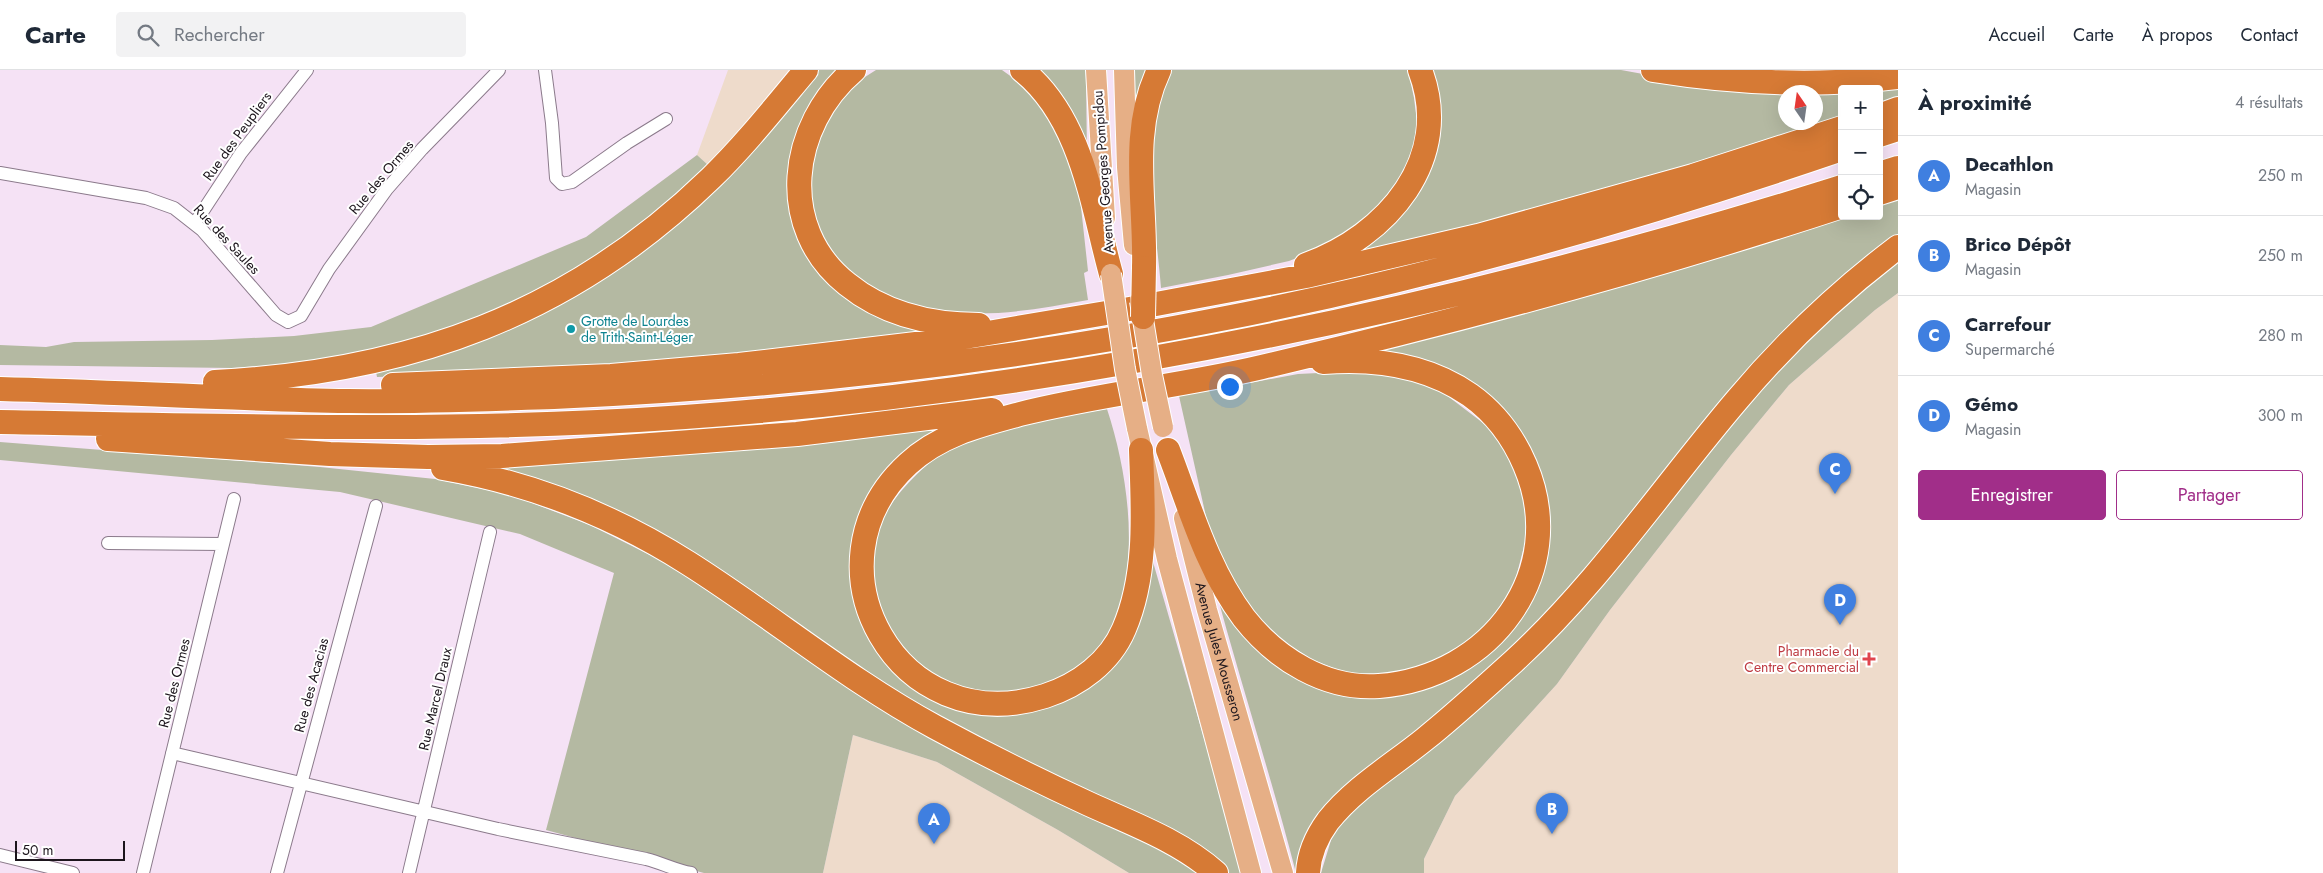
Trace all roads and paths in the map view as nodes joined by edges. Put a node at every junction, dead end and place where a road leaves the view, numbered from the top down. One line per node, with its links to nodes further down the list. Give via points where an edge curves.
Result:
1 (307, 70): 27 (street, Rue des Peupliers, via 245,147)
2 (499, 70): 32 (street, Rue des Ormes, via 388,189 329,269)
3 (545, 70): 15 (street, via 556,178 562,184 572,182)
4 (806, 70): 37 (highway, via 723,166 657,226 587,276 509,318 433,346 352,365)
5 (854, 70): 34 (highway, via 835,86 818,111 808,130 800,160 802,207 808,230 823,259 856,291 910,316 958,324)
6 (1022, 70): 30 (highway, via 1050,99 1075,147)
7 (1096, 70): 30 (main road, Avenue Georges Pompidou)
8 (1124, 70): 29 (main road, Avenue Georges Pompidou, via 1128,177)
9 (1159, 70): 29 (highway, via 1149,96 1142,134)
10 (1420, 70): 31 (highway, via 1428,109 1427,142 1417,172 1399,201 1372,228 1344,249)
11 (1653, 70): 12 (highway, via 1707,78 1774,82 1824,83)
12 (1898, 78)
13 (1898, 110): 14 (highway)
14 (1883, 115)
15 (666, 118)
16 (1838, 129): 31 (highway, via 1693,176 1478,236 1306,276)
17 (1898, 129): 18 (highway)
18 (1883, 134)
19 (1838, 150): 38 (highway, via 1642,213 1425,274 1223,319 1019,353 785,382 582,395 367,401)
20 (1898, 168): 22 (highway)
21 (0, 172): 27 (street, Rue des Saules, via 155,200 174,208)
22 (1883, 173)
23 (1898, 187): 25 (highway)
24 (1838, 188): 40 (highway, via 1601,258 1373,315 1086,371 917,394 709,415 542,424 385,426)
25 (1883, 192)
26 (1838, 207): 35 (highway, via 1577,288)
27 (195, 223): 32 (street, Rue des Saules, via 281,320 292,321)
28 (1898, 248): 63 (highway, via 1848,288 1765,368 1596,574 1540,636 1463,707 1335,813 1318,838)
29 (1140, 269): 33 (highway, bridge)
30 (1111, 274): 42 (main road, Avenue Georges Pompidou, bridge, via 1123,360)
31 (1237, 288): 34 (highway)
32 (301, 316)
33 (1143, 317): 43 (main road, Avenue Jules Mousseron, bridge)
34 (1043, 323): 38 (highway, via 922,344 679,371 324,386)
35 (1262, 367): 39 (highway); 43 (highway, via 1348,361 1380,362 1411,368 1439,378 1470,395 1501,424 1517,449 1530,481 1536,514 1536,540 1532,567 1516,604 1502,626 1483,645 1464,660 1434,674 1399,684 1337,682 1290,661 1253,629 1230,597 1210,559)
36 (0, 390): 37 (highway)
37 (129, 393): 38 (highway)
38 (200, 395)
39 (1061, 404): 42 (highway, via 983,424 938,442 900,471 874,512 862,560 868,606 877,628 890,650 908,670 927,685 951,696 988,705 1041,698 1090,673 1119,640 1131,609 1143,533); 44 (highway, via 797,434 643,447 482,457)
40 (0, 422)
41 (0, 433): 44 (highway)
42 (1139, 439): 61 (main road, Avenue Jules Mousseron, via 1167,559)
43 (1168, 450): 62 (main road, Avenue Jules Mousseron, via 1202,590)
44 (330, 454): 60 (highway, via 421,464 479,475 524,487 611,520 702,572 917,718 1180,847)
45 (234, 500): 49 (street, Rue des Ormes)
46 (376, 506): 51 (street, Rue des Acacias)
47 (490, 532): 52 (street, Rue Marcel Draux)
48 (108, 543): 49 (street)
49 (223, 544): 50 (street, Rue des Ormes)
50 (172, 753): 51 (street); 56 (street, Rue des Ormes)
51 (300, 783): 52 (street); 57 (street, Rue des Acacias)
52 (423, 812): 54 (street, via 656,862); 58 (street, Rue Marcel Draux)
53 (0, 855): 55 (street)
54 (672, 871): 59 (street)
55 (73, 873)
56 (143, 873)
57 (277, 873)
58 (409, 873)
59 (691, 873)
60 (1216, 873)
61 (1251, 873)
62 (1283, 873)
63 (1308, 873)

